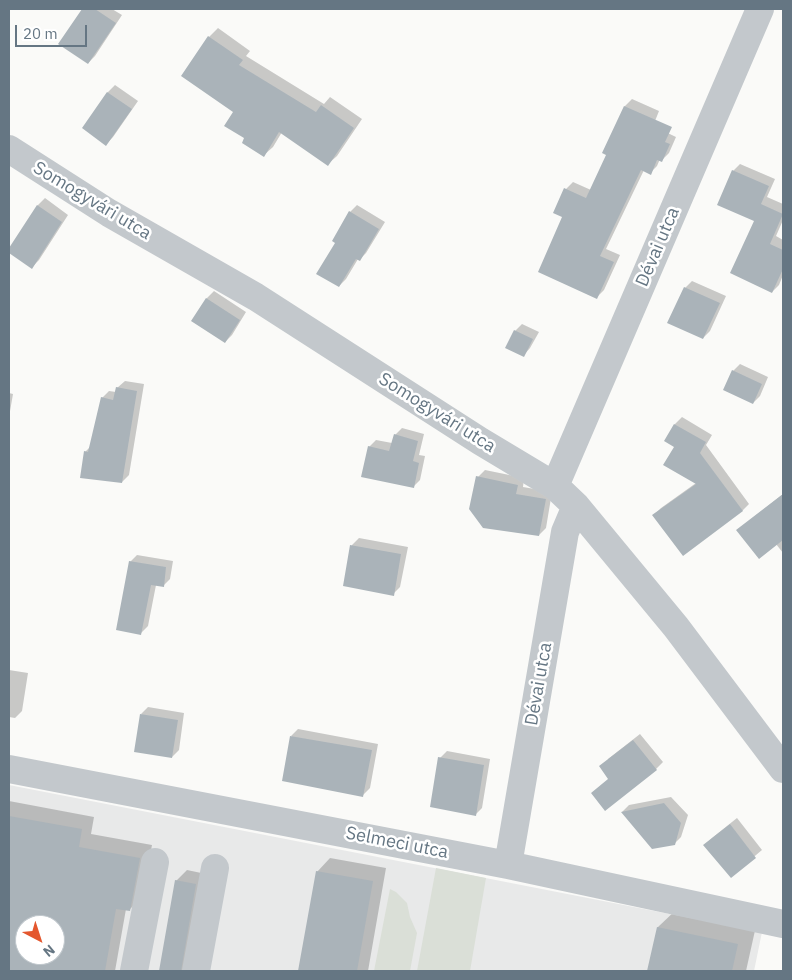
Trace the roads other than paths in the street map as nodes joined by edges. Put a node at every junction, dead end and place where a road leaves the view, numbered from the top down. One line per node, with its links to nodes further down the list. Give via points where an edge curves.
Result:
1 (760, 9): 3 (street, Dévai utca)
2 (9, 149): 3 (street, Somogyvári utca, via 109,213 256,297)
3 (555, 486): 4 (street, Somogyvári utca)
4 (576, 506): 6 (street, Somogyvári utca, via 676,627); 8 (street, Dévai utca, via 565,532)
5 (9, 768): 8 (street, Selmeci utca)
6 (783, 769)
7 (155, 862): 11 (street)
8 (508, 865): 10 (street, Selmeci utca)
9 (215, 868): 12 (street)
10 (783, 924)
11 (134, 971)
12 (196, 971)

